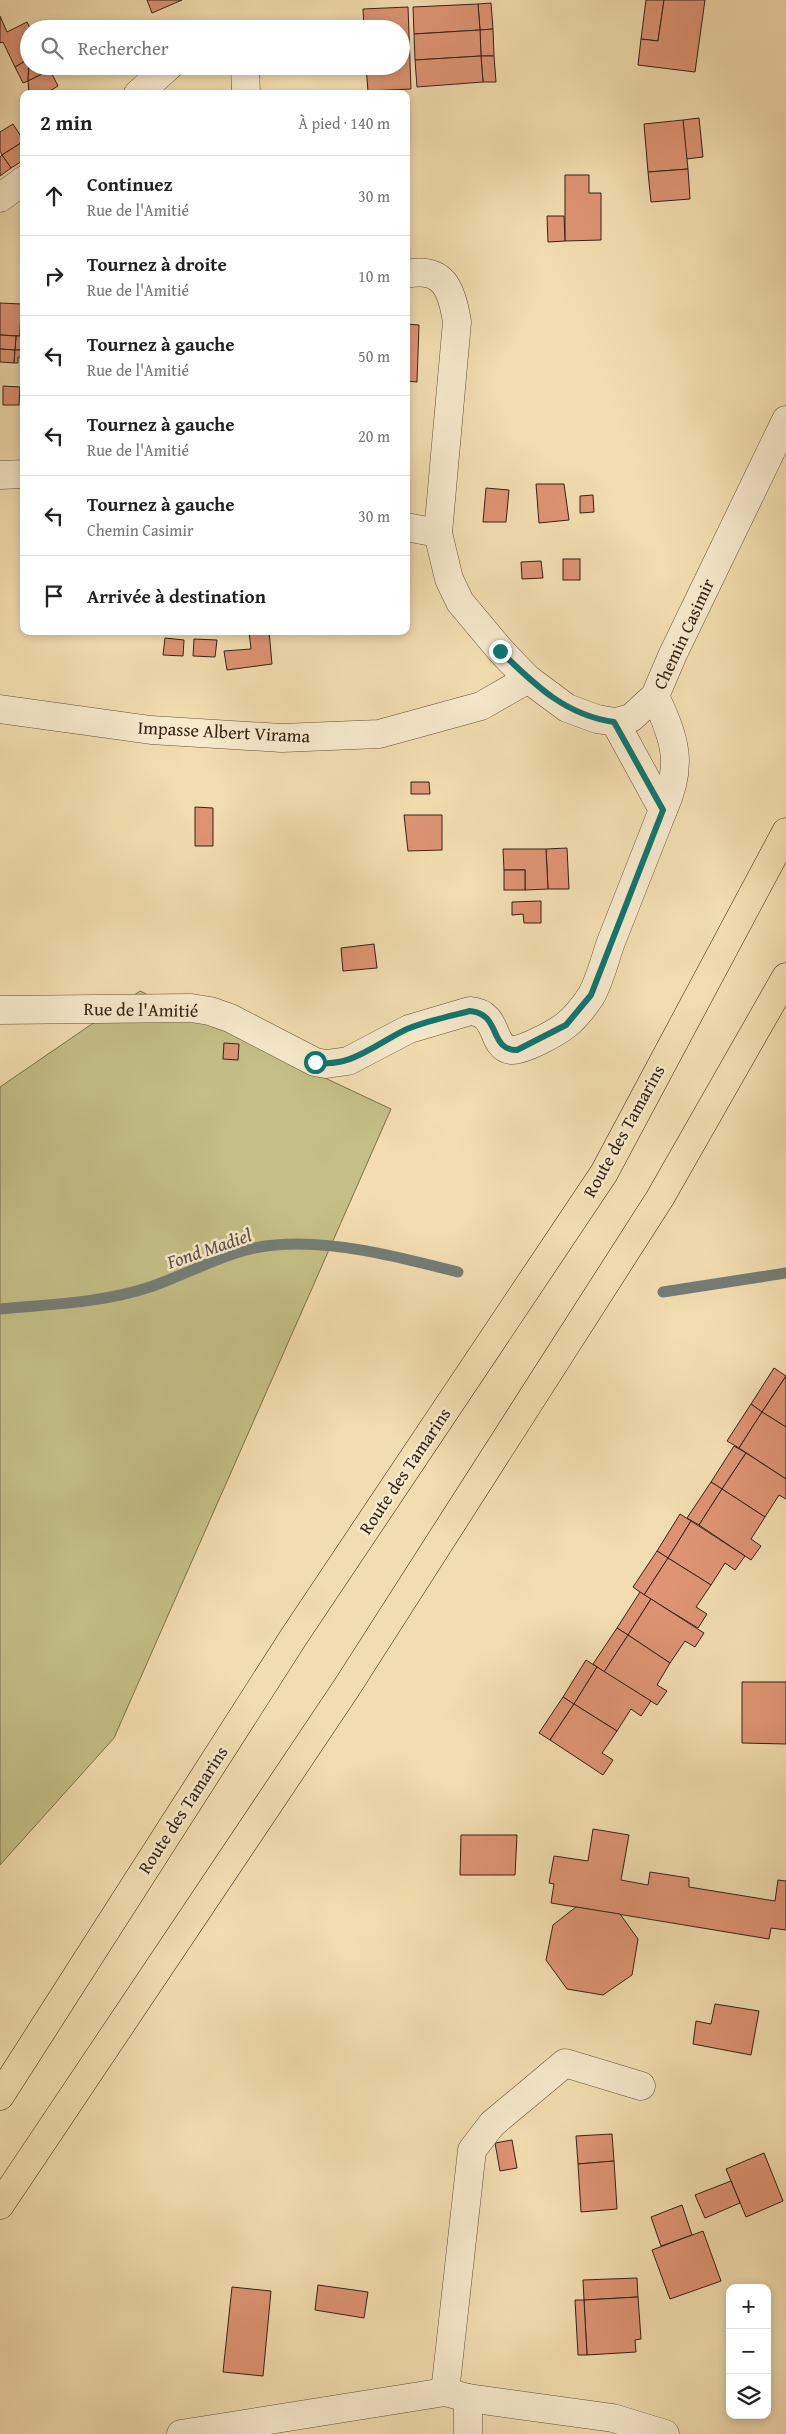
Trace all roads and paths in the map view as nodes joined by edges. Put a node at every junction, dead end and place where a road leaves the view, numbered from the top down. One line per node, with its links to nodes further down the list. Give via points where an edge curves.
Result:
1 (159, 75): 3 (street)
2 (245, 75): 4 (street)
3 (142, 90)
4 (246, 90)
5 (20, 183): 6 (street)
6 (0, 198)
7 (410, 273): 12 (street, via 430,273 449,288 457,322)
8 (786, 420): 14 (street, Chemin Casimir)
9 (20, 474): 10 (street)
10 (0, 475)
11 (410, 528): 12 (street)
12 (438, 533): 13 (street, via 449,579 460,602 500,651)
13 (528, 678): 15 (street, Impasse Albert Virama, via 481,706 379,734 282,738 160,730); 16 (street, via 568,708)
14 (655, 696): 16 (street, Chemin Casimir, via 631,718); 17 (street, Rue de l'Amitié, via 675,750 675,780)
15 (0, 709)
16 (614, 722): 17 (street)
17 (663, 810): 20 (street, Rue de l'Amitié, via 591,995 566,1025 524,1048 509,1050 504,1047 487,1017 470,1011 409,1028 348,1061 326,1064 315,1062 270,1037 210,1011 191,1008)
18 (786, 832): 22 (highway, Route des Tamarins, via 604,1173 293,1638)
19 (786, 977): 23 (highway, via 660,1198 347,1687)
20 (0, 1010)
21 (641, 2086): 24 (street, via 565,2063 492,2124 472,2150)
22 (0, 2096)
23 (0, 2205)
24 (456, 2395): 25 (street); 26 (street); 27 (street, via 613,2418)
25 (181, 2434)
26 (468, 2434)
27 (665, 2434)

